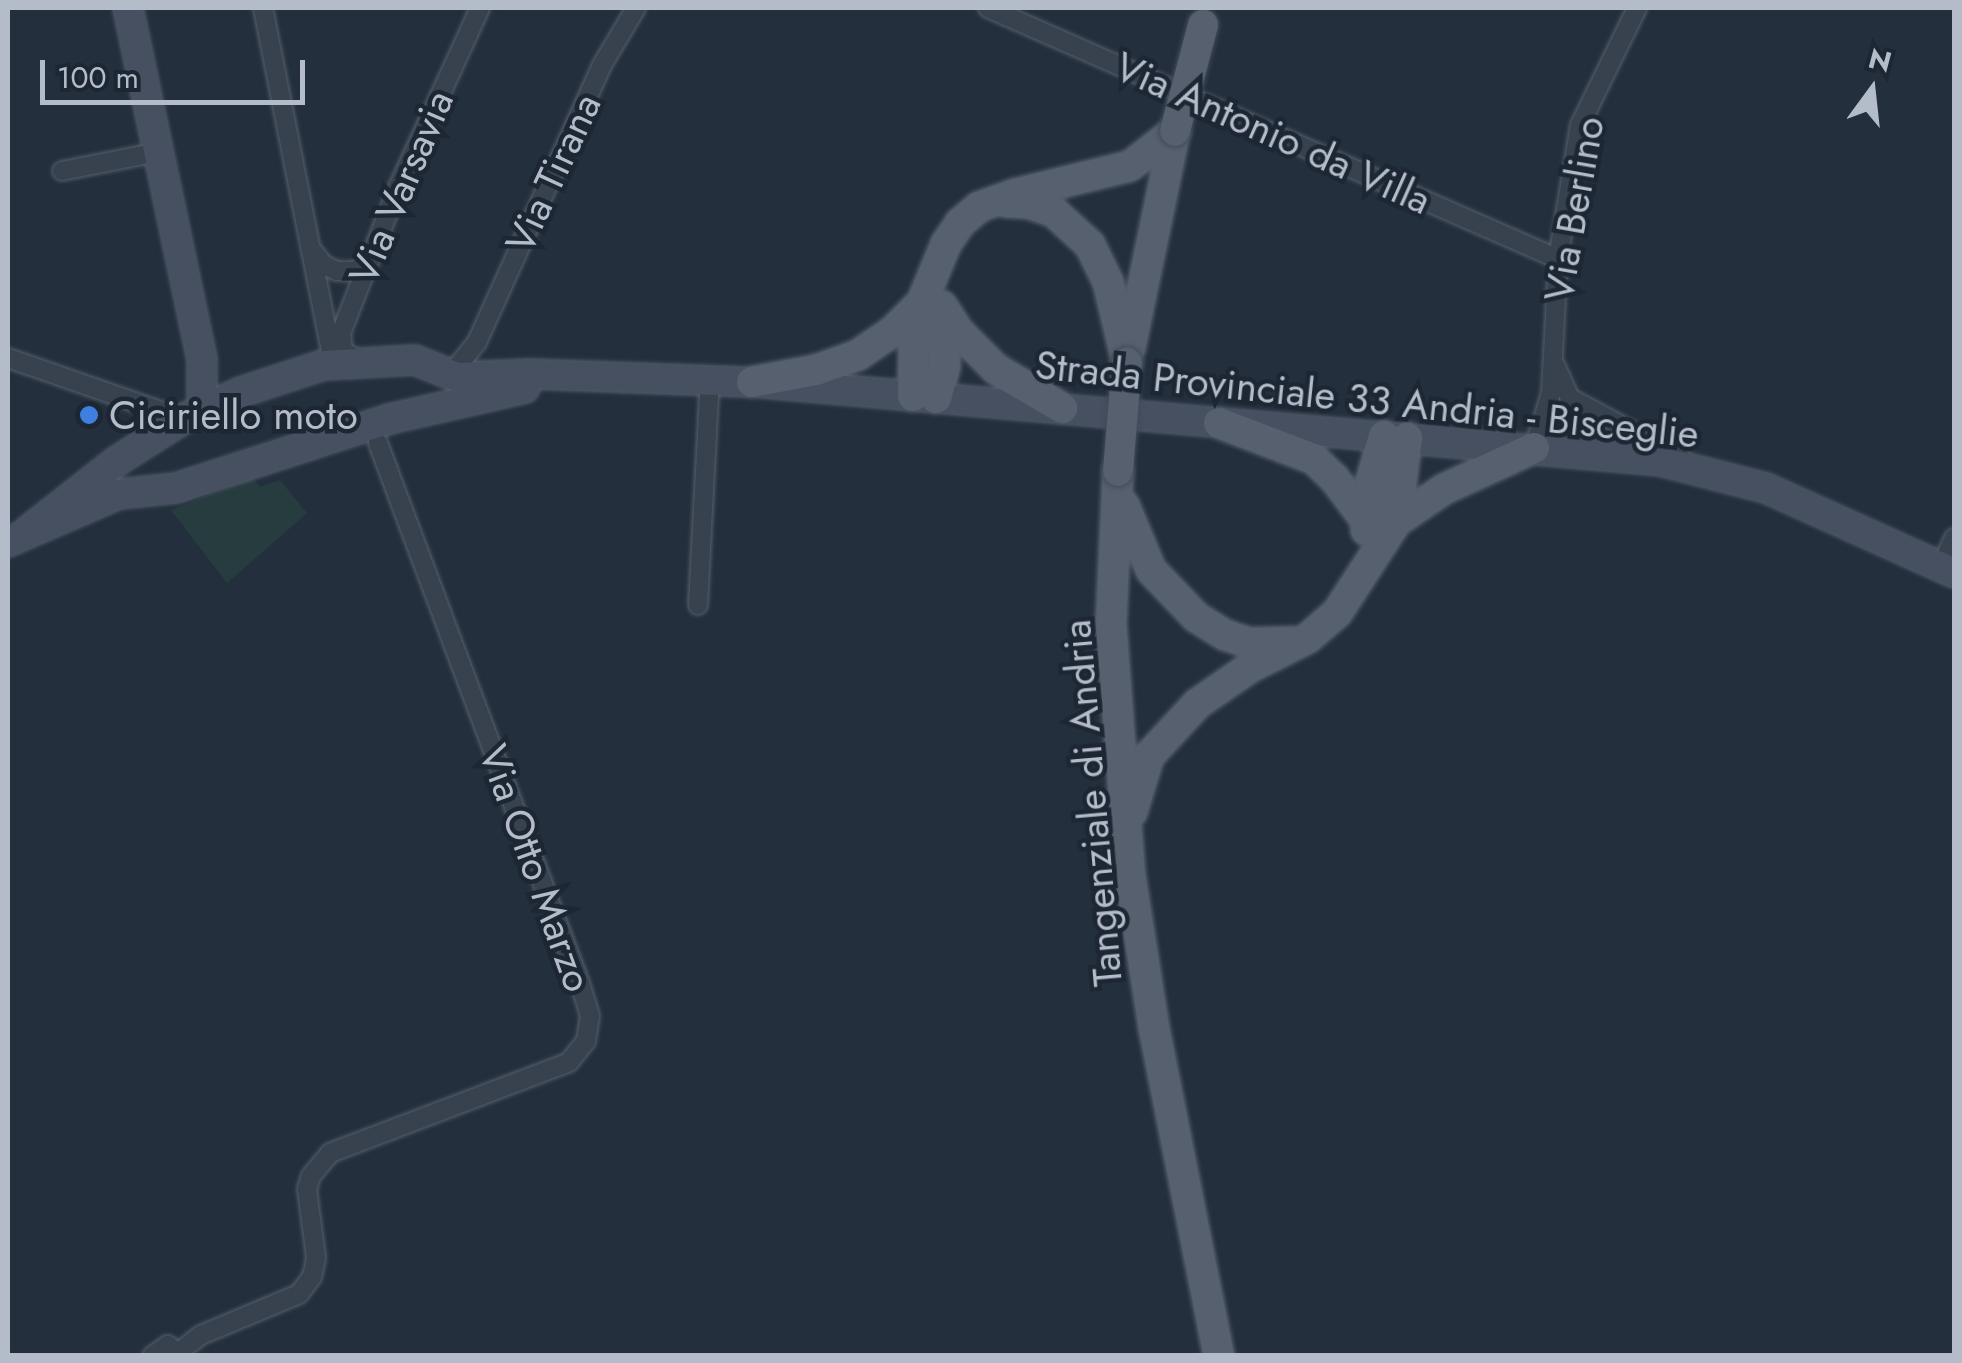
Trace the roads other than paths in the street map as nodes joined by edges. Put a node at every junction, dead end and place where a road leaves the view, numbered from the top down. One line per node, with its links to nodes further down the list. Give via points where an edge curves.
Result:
1 (128, 8): 9 (main road)
2 (263, 8): 12 (street)
3 (480, 8): 14 (street, Via Varsavia)
4 (636, 8): 16 (street, Via Tirana, via 602,65)
5 (988, 8): 13 (street, Via Antonio da Villa)
6 (1638, 8): 13 (street, Via Berlino, via 1580,125)
7 (1206, 16): 8 (main road, Tangenziale di Andria, bridge)
8 (1174, 130): 11 (main road, via 1130,166); 22 (main road, Tangenziale di Andria)
9 (158, 152): 10 (street); 18 (main road)
10 (62, 170)
11 (992, 202): 15 (main road, via 953,231 935,274); 22 (main road, via 1040,206 1080,234 1108,282)
12 (310, 249): 14 (street, via 336,271); 23 (street, via 331,352)
13 (1558, 259): 20 (street, Via Berlino)
14 (368, 263): 21 (street, Via Varsavia, via 340,343)
15 (932, 304): 28 (main road, via 858,355); 30 (main road, via 945,366); 32 (main road, via 996,368)
16 (478, 342): 24 (street, Via Tirana, via 456,368); 25 (street, via 481,360 494,368)
17 (8, 358): 31 (street)
18 (202, 359): 29 (main road, via 219,385); 33 (main road)
19 (389, 360): 21 (main road); 24 (main road, via 415,360); 35 (main road, via 426,382 419,402)
20 (1554, 360): 38 (street, Via Berlino, via 1552,393); 39 (street, Via Berlino, via 1570,398)
21 (360, 361): 23 (main road)
22 (1127, 362): 40 (main road, Tangenziale di Andria, bridge)
23 (323, 365): 29 (main road)
24 (434, 370): 25 (main road, via 457,377)
25 (530, 374): 26 (main road)
26 (565, 378): 27 (main road, Strada Provinciale 33 Andria - Bisceglie); 35 (main road)
27 (710, 379): 28 (main road, Strada Provinciale 33 Andria - Bisceglie); 46 (street)
28 (752, 382): 30 (main road, Strada Provinciale 33 Andria - Bisceglie)
29 (241, 392): 33 (main road)
30 (925, 397): 32 (main road, Strada Provinciale 33 Andria - Bisceglie)
31 (142, 404): 33 (street); 37 (street, via 150,418)
32 (1062, 408): 34 (main road, Strada Provinciale 33 Andria - Bisceglie)
33 (193, 414): 37 (main road)
34 (1218, 423): 36 (main road, Strada Provinciale 33 Andria - Bisceglie); 42 (main road, via 1314,459)
35 (381, 427): 41 (main road); 49 (street, Via Otto Marzo, via 580,983 590,1016 586,1042 569,1062 330,1153 307,1189 316,1258 312,1278 298,1294 201,1335)
36 (1396, 437): 38 (main road, Strada Provinciale 33 Andria - Bisceglie); 42 (main road)
37 (149, 441): 41 (main road, via 135,459 135,475 145,486); 43 (main road)
38 (1534, 448): 39 (main road, Strada Provinciale 33 Andria - Bisceglie); 42 (main road)
39 (1702, 469): 45 (main road, Strada Provinciale 33 Andria - Bisceglie, via 1766,488)
40 (1118, 471): 47 (main road, via 1141,552 1180,602 1237,640 1270,646); 48 (main road, Tangenziale di Andria, via 1111,623)
41 (164, 490): 43 (main road, via 119,494)
42 (1381, 522): 47 (main road, via 1360,577 1336,613)
43 (18, 536)
44 (1954, 538): 45 (street)
45 (1948, 570)
46 (698, 606)
47 (1300, 641): 48 (main road, via 1197,704 1149,756 1132,813)
48 (1130, 875): 51 (main road, Tangenziale di Andria)
49 (180, 1354): 50 (street, via 163,1345)
50 (152, 1356)
51 (1219, 1356)

